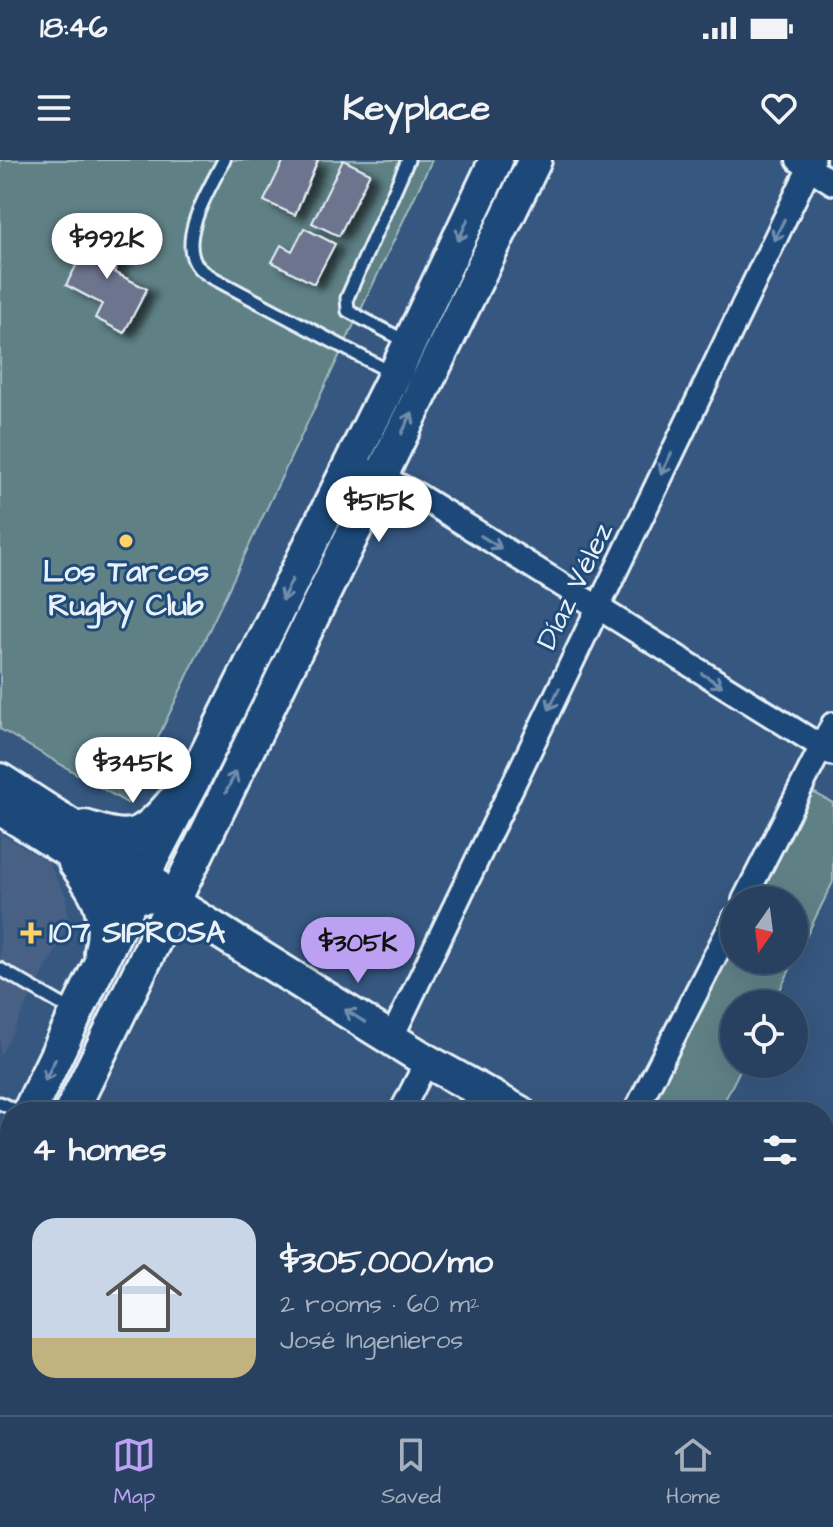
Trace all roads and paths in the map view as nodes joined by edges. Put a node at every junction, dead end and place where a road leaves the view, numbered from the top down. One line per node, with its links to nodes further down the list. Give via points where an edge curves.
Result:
1 (224, 160): 8 (lane, via 194,222 192,253 199,267)
2 (408, 160): 7 (lane, via 347,298 348,311)
3 (496, 160): 7 (main road, one-way to 7)
4 (535, 160): 10 (main road, one-way to 4)
5 (807, 162): 6 (street); 11 (street, Díaz Vélez, one-way to 11)
6 (833, 183)
7 (409, 343): 8 (main road)
8 (395, 374): 9 (main road)
9 (351, 461): 10 (street); 14 (main road, one-way to 14)
10 (381, 477): 11 (street, one-way to 11); 20 (main road, one-way to 10)
11 (597, 609): 13 (street, one-way to 13); 25 (street, Díaz Vélez, one-way to 25)
12 (833, 724): 13 (street)
13 (827, 750): 19 (street)
14 (197, 773): 17 (main road, via 153,826 135,835); 18 (main road)
15 (0, 780): 17 (main road)
16 (0, 808): 17 (main road)
17 (62, 833): 18 (main road); 23 (main road, via 105,920)
18 (139, 883): 20 (main road); 23 (main road)
19 (752, 886)
20 (172, 902): 25 (main road, one-way to 20); 28 (main road)
21 (720, 946): 31 (street)
22 (0, 969): 24 (lane)
23 (95, 974): 24 (main road)
24 (77, 1014): 27 (main road, one-way to 27)
25 (391, 1039): 26 (main road)
26 (427, 1061): 29 (street); 30 (main road)
27 (34, 1102)
28 (76, 1102)
29 (406, 1102)
30 (501, 1102)
31 (640, 1102)

